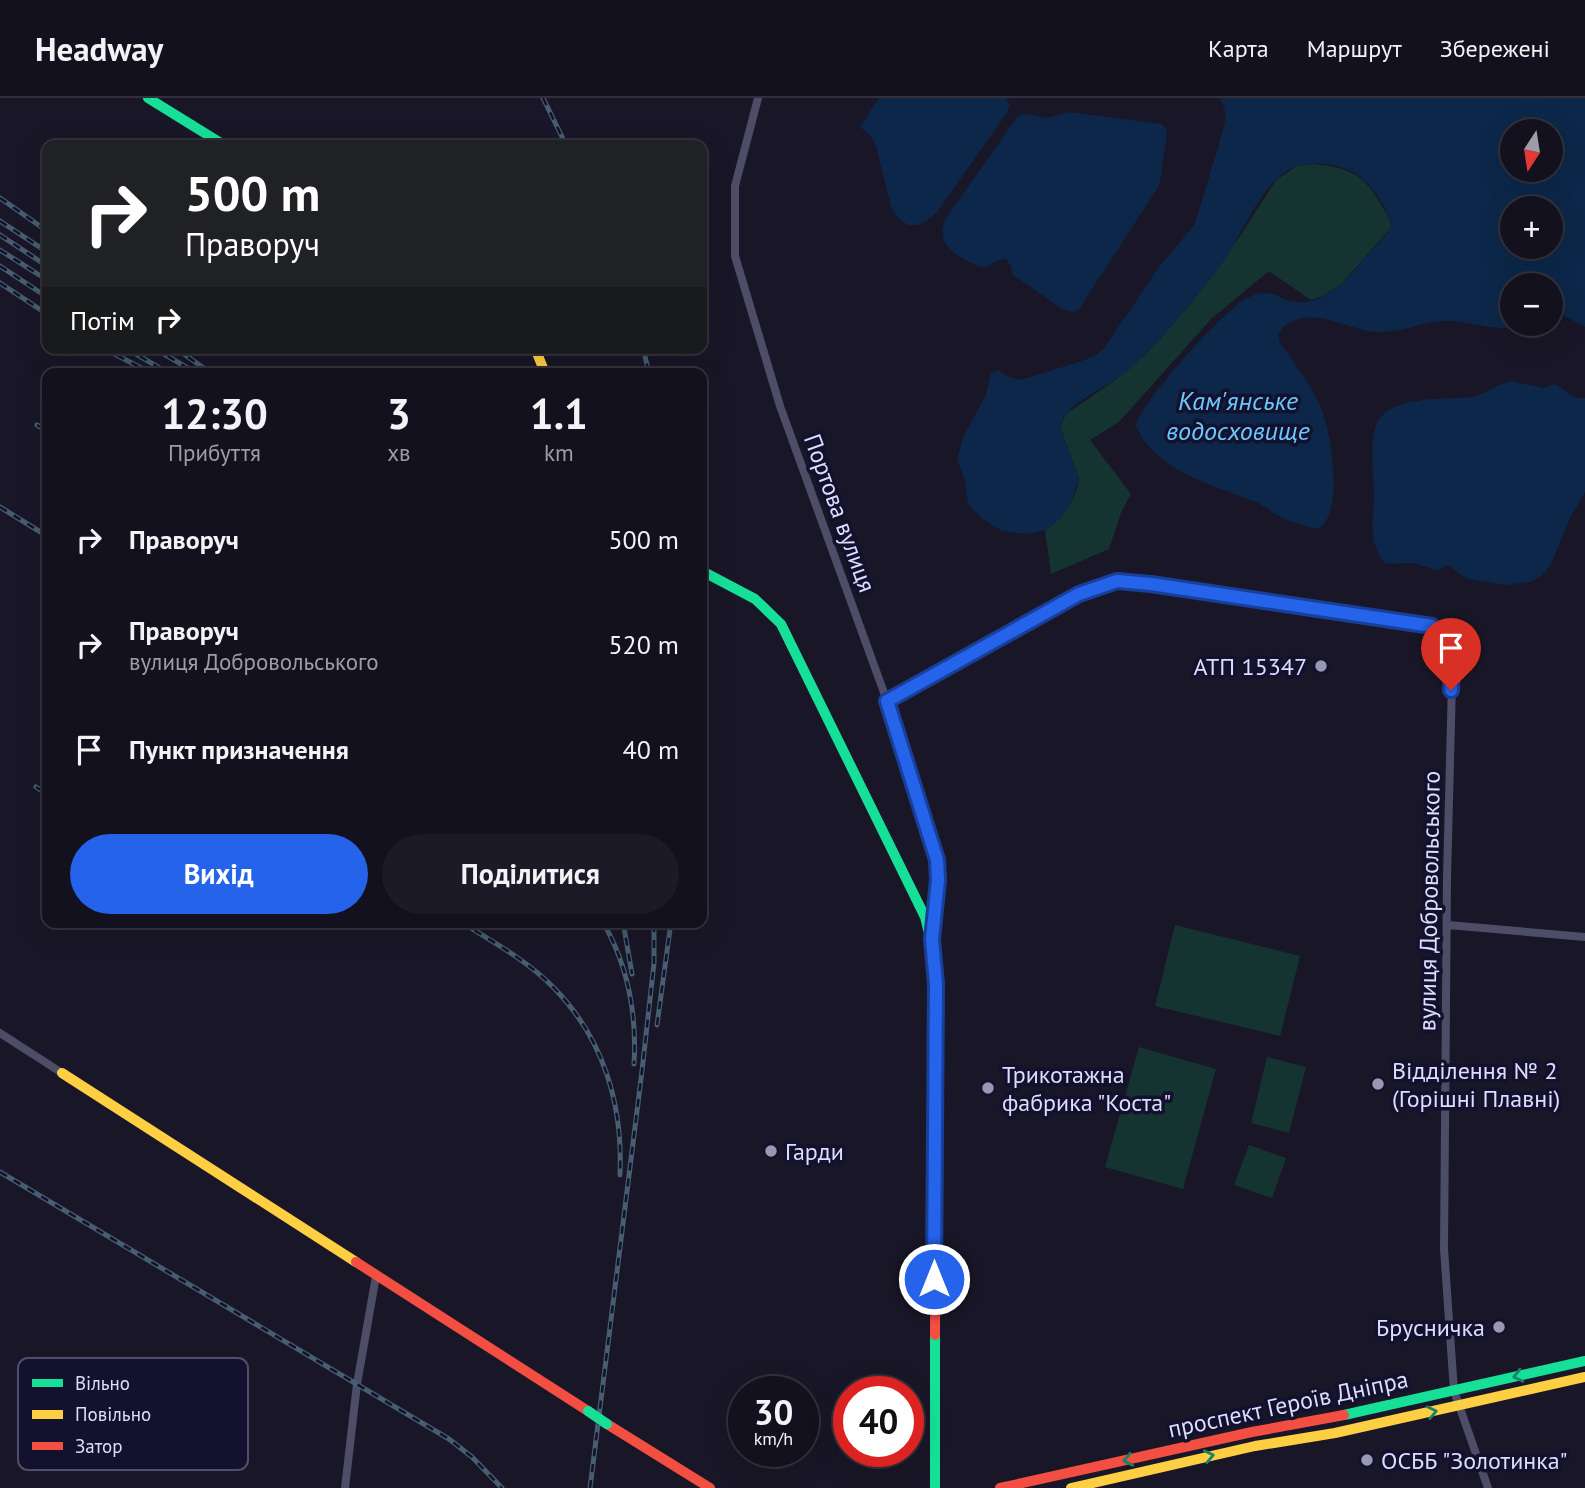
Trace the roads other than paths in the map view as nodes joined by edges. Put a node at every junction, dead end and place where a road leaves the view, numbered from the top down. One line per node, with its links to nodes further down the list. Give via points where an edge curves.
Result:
1 (148, 98): 3 (street)
2 (758, 98): 5 (street, Портова вулиця, via 736,186 735,256 780,406)
3 (216, 140)
4 (707, 573): 8 (street, Портова вулиця, via 750,594 781,624 925,916)
5 (887, 701): 6 (street, вулиця Добровольського, via 1079,594 1117,581 1432,626 1453,644); 8 (street, Портова вулиця, via 937,860)
6 (1448, 925): 7 (street); 14 (street, вулиця Добровольського, via 1444,1249)
7 (1585, 937)
8 (932, 939): 18 (street, Портова вулиця, via 936,984)
9 (0, 1033): 10 (street)
10 (62, 1073): 11 (street)
11 (376, 1276): 16 (street); 17 (street, bridge)
12 (1585, 1361): 14 (street, проспект Героїв Дніпра, one-way to 14)
13 (1585, 1377): 15 (street, проспект Героїв Дніпра)
14 (1454, 1391): 15 (street, вулиця Добровольського); 19 (street, проспект Героїв Дніпра, one-way to 19)
15 (1458, 1406): 20 (street, проспект Героїв Дніпра, one-way to 15); 21 (street, вулиця Добровольського)
16 (345, 1488)
17 (710, 1488)
18 (935, 1488)
19 (1000, 1488)
20 (1071, 1488)
21 (1488, 1488)

